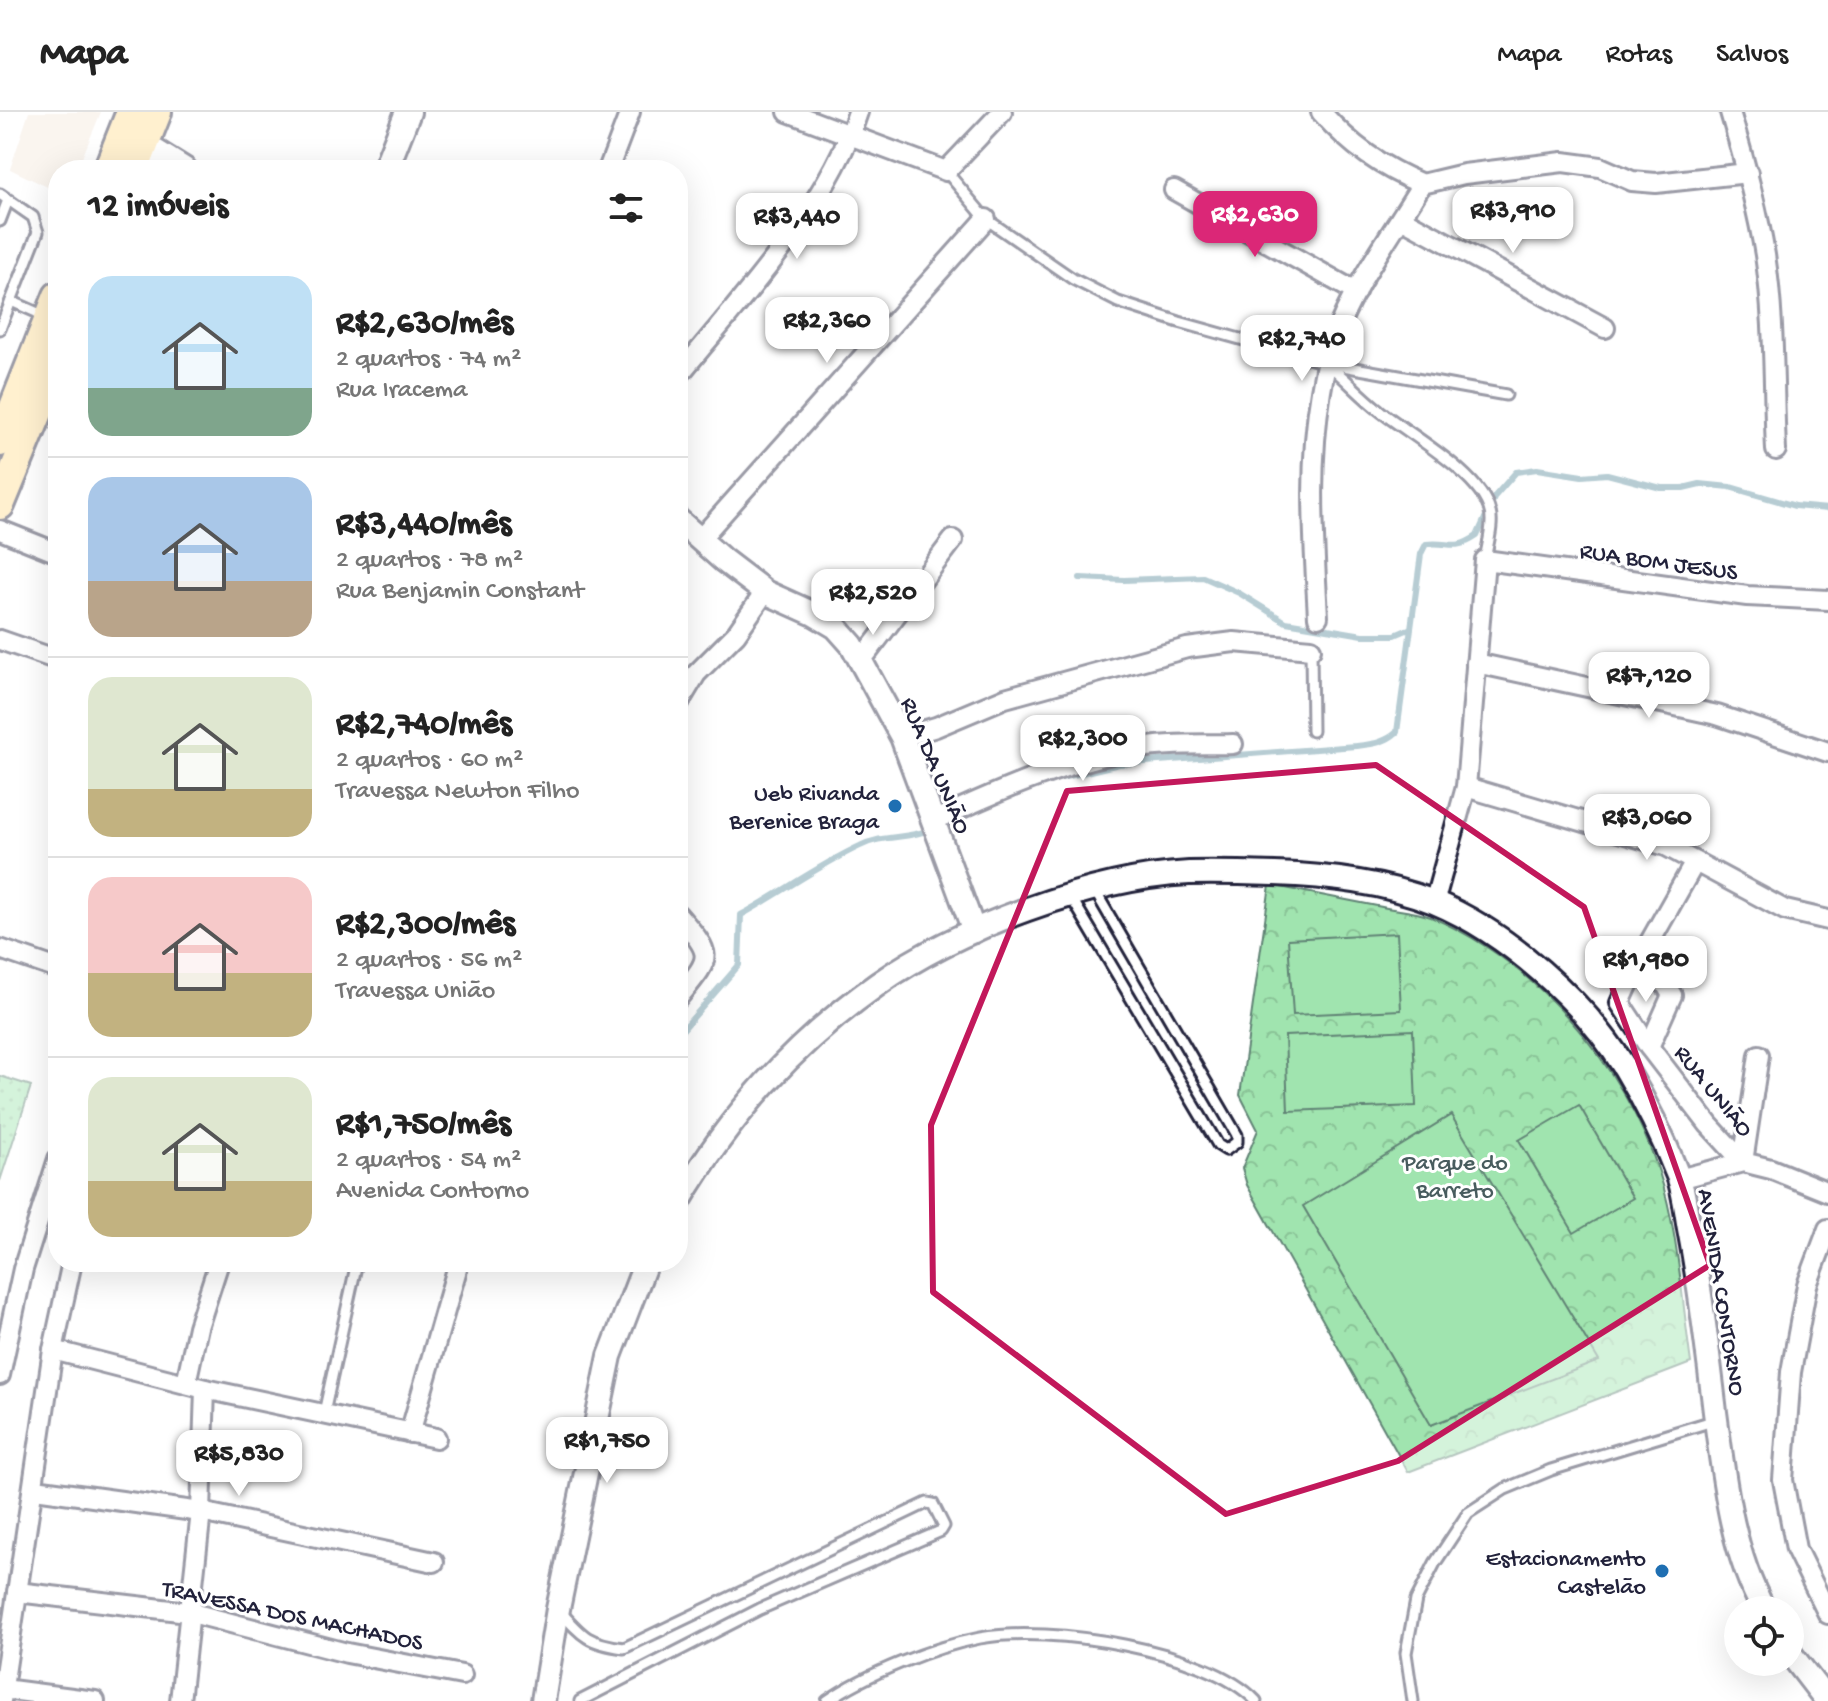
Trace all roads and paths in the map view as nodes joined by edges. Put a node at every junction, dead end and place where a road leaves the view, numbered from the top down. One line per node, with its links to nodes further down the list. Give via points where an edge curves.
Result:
1 (131, 112): 12 (main road)
2 (157, 112): 11 (main road)
3 (408, 112): 13 (main road)
4 (630, 112): 14 (street)
5 (788, 112): 10 (street)
6 (858, 112): 10 (street)
7 (1002, 112): 15 (street)
8 (1321, 112): 17 (street, via 1366,156)
9 (1730, 112): 16 (street)
10 (851, 136): 15 (street); 29 (street, via 802,220)
11 (139, 157)
12 (112, 160)
13 (389, 160)
14 (612, 160)
15 (946, 171): 21 (lane)
16 (1748, 173): 17 (street, via 1656,183 1563,162); 34 (street, via 1765,256)
17 (1422, 184): 20 (street)
18 (1174, 190): 23 (street)
19 (4, 197): 22 (lane); 24 (lane, via 33,217 38,232)
20 (1401, 218): 23 (street); 27 (street)
21 (986, 219): 30 (lane, via 1073,279 1118,302); 38 (street)
22 (0, 221)
23 (1356, 292): 30 (street)
24 (11, 301): 25 (lane); 28 (lane)
25 (48, 306)
26 (48, 322): 33 (main road)
27 (1605, 328)
28 (0, 329)
29 (688, 363)
30 (1326, 363): 32 (lane); 41 (lane, via 1479,488 1491,513); 44 (street, via 1314,433 1312,490)
31 (48, 388): 35 (main road)
32 (1506, 395)
33 (0, 442)
34 (1776, 450)
35 (0, 505)
36 (688, 529): 38 (street, RUA DA UNIÃO)
37 (0, 530): 40 (street)
38 (700, 539): 42 (street, RUA DA UNIÃO)
39 (953, 540): 48 (street)
40 (48, 549)
41 (1485, 560): 43 (street, RUA BOM JESUS, via 1747,596); 49 (street)
42 (765, 592): 48 (street, RUA DA UNIÃO, via 836,627); 50 (street)
43 (1828, 600)
44 (1318, 617)
45 (0, 640): 47 (street)
46 (1311, 649): 51 (lane); 52 (street, via 1234,642 1187,648 1005,698)
47 (48, 657)
48 (861, 661): 52 (street, RUA DA UNIÃO)
49 (1476, 663): 54 (street, via 1717,715); 55 (street)
50 (688, 687)
51 (1312, 731)
52 (902, 737): 56 (street, RUA DA UNIÃO)
53 (1233, 744): 56 (street, via 1144,747 1071,764 1007,787)
54 (1828, 752)
55 (1466, 787): 57 (street, via 1642,838); 60 (street)
56 (936, 828): 63 (street, RUA DA UNIÃO)
57 (1695, 862): 61 (street, via 1785,910); 65 (street, RUA UNIÃO)
58 (1094, 890): 59 (street, AVENIDA CONTORNO); 59 (lane, via 1237,1135 1237,1142 1226,1150 1218,1145); 60 (street, AVENIDA CONTORNO, via 1187,873 1326,876)
59 (1071, 897): 63 (street, AVENIDA CONTORNO)
60 (1434, 903): 71 (street, AVENIDA CONTORNO, via 1513,949 1572,1002 1624,1067)
61 (1828, 920)
62 (688, 926): 67 (street, via 706,955)
63 (974, 931): 72 (street, AVENIDA CONTORNO, via 880,983 820,1031 766,1080)
64 (0, 949): 66 (street)
65 (1638, 963): 68 (street, RUA UNIÃO, via 1620,1003); 68 (street, RUA UNIÃO, via 1672,995)
66 (48, 966)
67 (688, 986)
68 (1649, 1047): 70 (street, RUA UNIÃO)
69 (1759, 1055): 70 (street)
70 (1743, 1162): 71 (street); 74 (street)
71 (1679, 1179): 86 (street, AVENIDA CONTORNO)
72 (688, 1187)
73 (48, 1190): 82 (street, via 23,1269)
74 (1828, 1192)
75 (1828, 1229): 96 (street, via 1807,1285 1791,1372 1783,1480 1796,1549)
76 (70, 1272): 81 (street)
77 (216, 1272): 83 (street)
78 (355, 1272): 85 (lane)
79 (456, 1272): 87 (street)
80 (642, 1272): 94 (street, via 610,1356)
81 (53, 1350): 83 (street); 89 (street)
82 (0, 1375)
83 (186, 1383): 84 (street)
84 (205, 1389): 85 (street); 90 (street)
85 (324, 1413): 87 (street)
86 (1716, 1420): 93 (street, AVENIDA CONTORNO, via 1738,1545); 106 (lane, via 1551,1470 1505,1489 1468,1513 1416,1600 1406,1653)
87 (410, 1433): 88 (street)
88 (436, 1438)
89 (35, 1489): 90 (street); 92 (street)
90 (201, 1512): 91 (street); 95 (street)
91 (434, 1562)
92 (17, 1592): 95 (street, TRAVESSA DOS MACHADOS); 99 (street)
93 (1758, 1596)
94 (558, 1609): 102 (street); 103 (lane, via 583,1637 624,1648 927,1503 933,1504 944,1526 760,1609)
95 (188, 1612): 98 (street, TRAVESSA DOS MACHADOS, via 347,1653); 101 (street)
96 (1828, 1614)
97 (1804, 1671): 107 (street)
98 (462, 1675)
99 (2, 1695): 100 (street)
100 (95, 1701)
101 (180, 1701)
102 (543, 1701)
103 (580, 1701)
104 (827, 1701): 105 (lane, via 906,1660 980,1638 1018,1635 1153,1651 1212,1673)
105 (1256, 1701)
106 (1413, 1701)
107 (1827, 1701)

